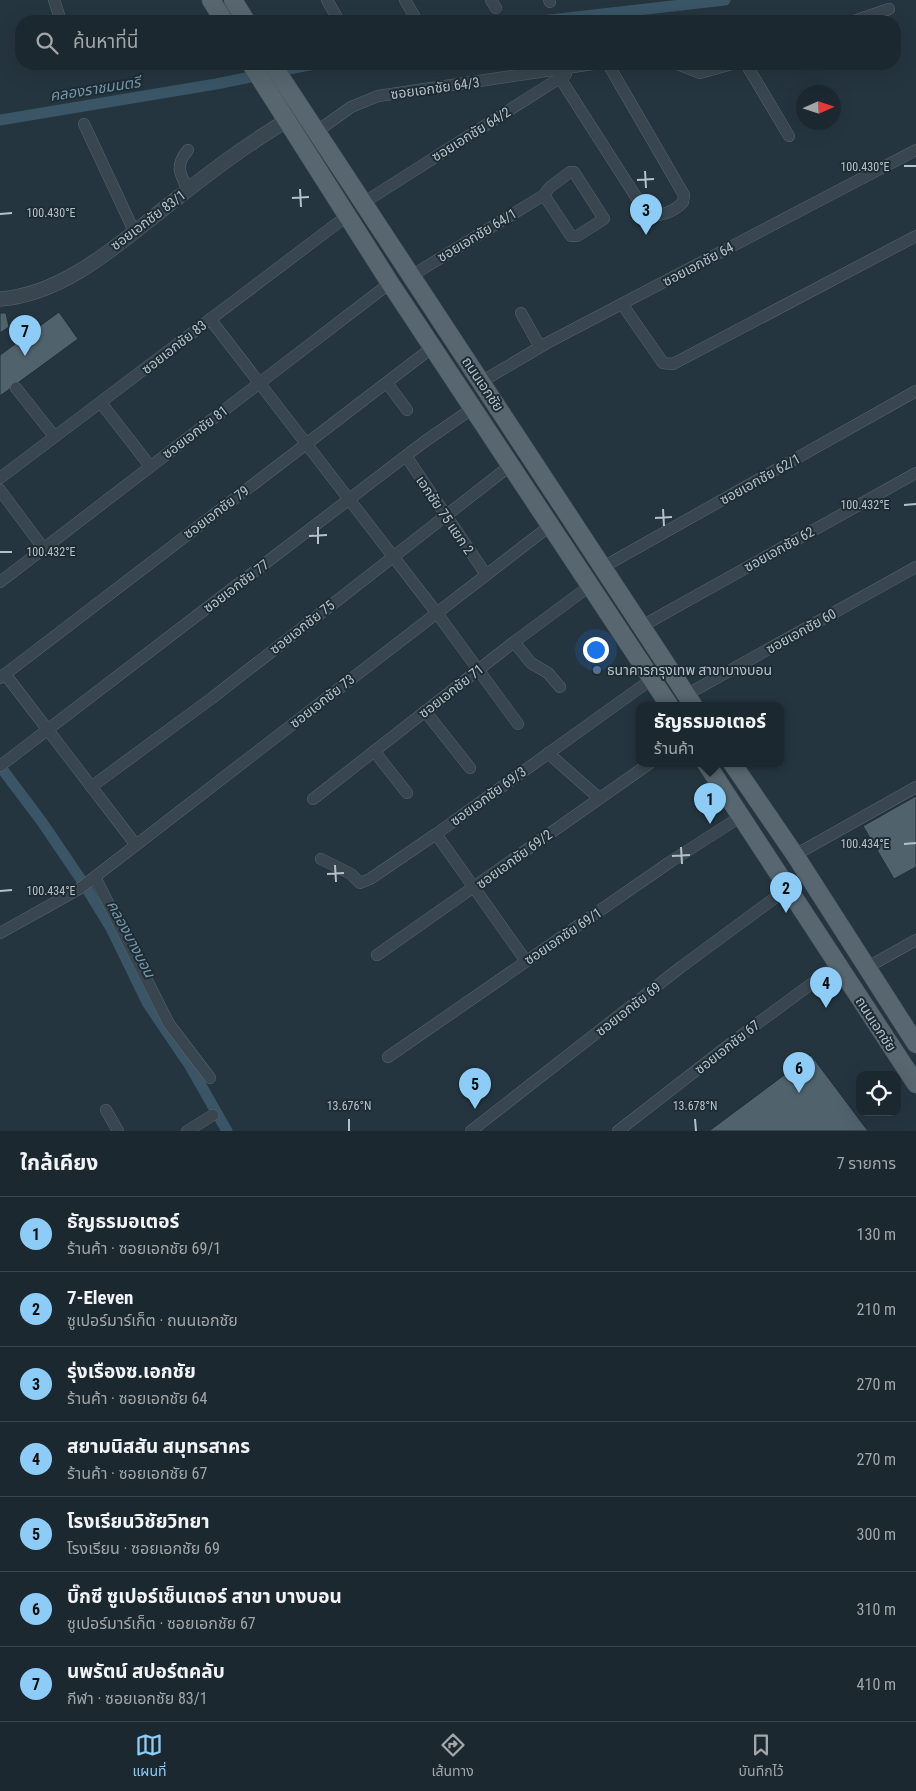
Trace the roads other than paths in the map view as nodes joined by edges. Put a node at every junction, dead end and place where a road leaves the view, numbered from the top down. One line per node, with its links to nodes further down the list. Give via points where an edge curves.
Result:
1 (54, 0): 7 (street)
2 (211, 0): 8 (main road)
3 (327, 0): 10 (street)
4 (405, 0): 11 (street)
5 (239, 2): 9 (main road)
6 (889, 9): 12 (street)
7 (58, 15)
8 (220, 15)
9 (244, 15)
10 (336, 15)
11 (414, 15)
12 (872, 15)
13 (254, 70): 22 (main road, ถนนเอกชัย)
14 (276, 70): 24 (main road, ถนนเอกชัย)
15 (554, 70): 24 (street, ซอยเอกชัย 64/3, via 378,96 352,107)
16 (574, 70): 21 (street, ซอยเอกชัย 64/2)
17 (611, 70): 21 (street, via 684,195 684,202 679,207 658,216 647,214)
18 (691, 70): 19 (street, via 700,74)
19 (713, 70)
20 (750, 70): 25 (street)
21 (560, 78): 30 (street, ซอยเอกชัย 64/2)
22 (286, 120): 28 (street, ซอยเอกชัย 83/1); 31 (main road, ถนนเอกชัย)
23 (84, 124): 32 (street)
24 (316, 132): 30 (main road, ถนนเอกชัย)
25 (789, 136)
26 (188, 150): 28 (street, via 178,166)
27 (916, 150): 37 (street, ซอยเอกชัย 64)
28 (188, 189): 32 (street, ซอยเอกชัย 83/1)
29 (544, 195): 29 (street, ซอยเอกชัย 64/1, via 567,173 574,172 604,219 578,236 571,236); 34 (street, ซอยเอกชัย 64/1)
30 (363, 203): 34 (main road, ถนนเอกชัย)
31 (347, 216): 35 (main road, ถนนเอกชัย); 39 (street, ซอยเอกชัย 83)
32 (134, 231): 36 (street, ซอยเอกชัย 83/1, via 53,286 29,295)
33 (916, 236): 37 (street, via 672,364 663,363)
34 (411, 276): 42 (main road, ถนนเอกชัย)
35 (390, 283): 40 (main road, ถนนเอกชัย); 44 (street, ซอยเอกชัย 81)
36 (0, 299)
37 (622, 304): 41 (street, ซอยเอกชัย 64)
38 (521, 313): 41 (street)
39 (210, 319): 44 (street); 47 (street, ซอยเอกชัย 83)
40 (433, 347): 43 (street, ซอยเอกชัย 79); 48 (main road, ถนนเอกชัย)
41 (540, 347): 42 (street, ซอยเอกชัย 64)
42 (481, 382): 50 (main road, ถนนเอกชัย)
43 (387, 383): 49 (street); 53 (street, ซอยเอกชัย 79)
44 (260, 384): 53 (street); 56 (street, ซอยเอกชัย 81)
45 (16, 388): 52 (street)
46 (916, 391): 65 (street, ซอยเอกชัย 62/1)
47 (101, 403): 52 (street, ซอยเอกชัย 83); 56 (street)
48 (473, 408): 51 (main road, ถนนเอกชัย); 54 (street, ซอยเอกชัย 77)
49 (407, 410)
50 (507, 420): 51 (main road); 65 (main road, ถนนเอกชัย)
51 (489, 432): 55 (main road, ถนนเอกชัย)
52 (54, 436): 58 (street, ซอยเอกชัย 83)
53 (306, 444): 60 (street); 74 (street, ซอยเอกชัย 79)
54 (406, 456): 60 (street, ซอยเอกชัย 77); 61 (street, เอกชัย 75 แยก 2)
55 (511, 465): 61 (street, ซอยเอกชัย 75); 62 (main road, ถนนเอกชัย)
56 (150, 466): 63 (street, ซอยเอกชัย 81)
57 (916, 473): 71 (street, ซอยเอกชัย 62)
58 (0, 478)
59 (0, 490): 63 (street)
60 (349, 501): 64 (street); 81 (street, ซอยเอกชัย 77)
61 (446, 516): 64 (street, ซอยเอกชัย 75); 67 (street, เอกชัย 75 แยก 2)
62 (550, 525): 67 (street, ซอยเอกชัย 73); 69 (main road, ถนนเอกชัย)
63 (44, 549): 68 (street, ซอยเอกชัย 81)
64 (393, 556): 70 (street); 89 (street, ซอยเอกชัย 75, via 212,698)
65 (603, 567): 71 (main road, ถนนเอกชัย)
66 (915, 569): 77 (street, ซอยเอกชัย 60)
67 (485, 573): 70 (street, ซอยเอกชัย 73)
68 (0, 582)
69 (591, 586): 72 (street, ซอยเอกชัย 71); 75 (main road, ถนนเอกชัย)
70 (436, 612): 73 (street); 96 (street, ซอยเอกชัย 73)
71 (642, 626): 77 (main road, ถนนเอกชัย)
72 (514, 642): 73 (street, ซอยเอกชัย 71); 76 (street, via 531,663 548,673)
73 (478, 670): 79 (street, ซอยเอกชัย 71); 80 (street)
74 (3, 676): 81 (street)
75 (652, 679): 78 (main road, ถนนเอกชัย); 83 (street, ซอยเอกชัย 69/3)
76 (560, 687)
77 (690, 700)
78 (667, 702)
79 (425, 711): 82 (street, ซอยเอกชัย 71); 88 (street)
80 (518, 724)
81 (48, 730): 84 (street, ซอยเอกชัย 77); 89 (street)
82 (374, 751): 91 (street); 93 (street, ซอยเอกชัย 71)
83 (548, 753): 92 (street); 95 (street, ซอยเอกชัย 69/3)
84 (0, 766)
85 (644, 767): 92 (street, ซอยเอกชัย 69/2)
86 (709, 767): 94 (main road, ถนนเอกชัย)
87 (735, 767): 97 (main road, ถนนเอกชัย)
88 (470, 768)
89 (91, 787): 96 (street)
90 (916, 787): 97 (street)
91 (406, 793)
92 (599, 798): 100 (street, ซอยเอกชัย 69/2)
93 (313, 799)
94 (740, 817): 101 (main road, ถนนเอกชัย); 105 (street, ซอยเอกชัย 69/1)
95 (436, 834): 98 (street, ซอยเอกชัย 69/3, via 362,883); 100 (street)
96 (136, 845): 99 (street, ซอยเอกชัย 73)
97 (795, 855): 107 (main road, ถนนเอกชัย)
98 (321, 859)
99 (95, 877): 102 (street, ซอยเอกชัย 73); 110 (street, via 169,1024)
100 (474, 887): 104 (street, ซอยเอกชัย 69/2); 105 (street)
101 (787, 890): 106 (main road, ถนนเอกชัย); 116 (street, ซอยเอกชัย 69, via 681,967)
102 (0, 933)
103 (916, 940): 107 (street)
104 (377, 955)
105 (526, 961): 109 (street, ซอยเอกชัย 69/1)
106 (837, 965): 111 (main road, ถนนเอกชัย); 117 (street, ซอยเอกชัย 67)
107 (866, 968): 108 (main road, ถนนเอกชัย)
108 (916, 1044)
109 (388, 1057)
110 (210, 1078)
111 (916, 1084)
112 (106, 1110): 114 (street)
113 (213, 1115): 115 (street)
114 (118, 1131)
115 (187, 1131)
116 (470, 1131)
117 (618, 1131)

